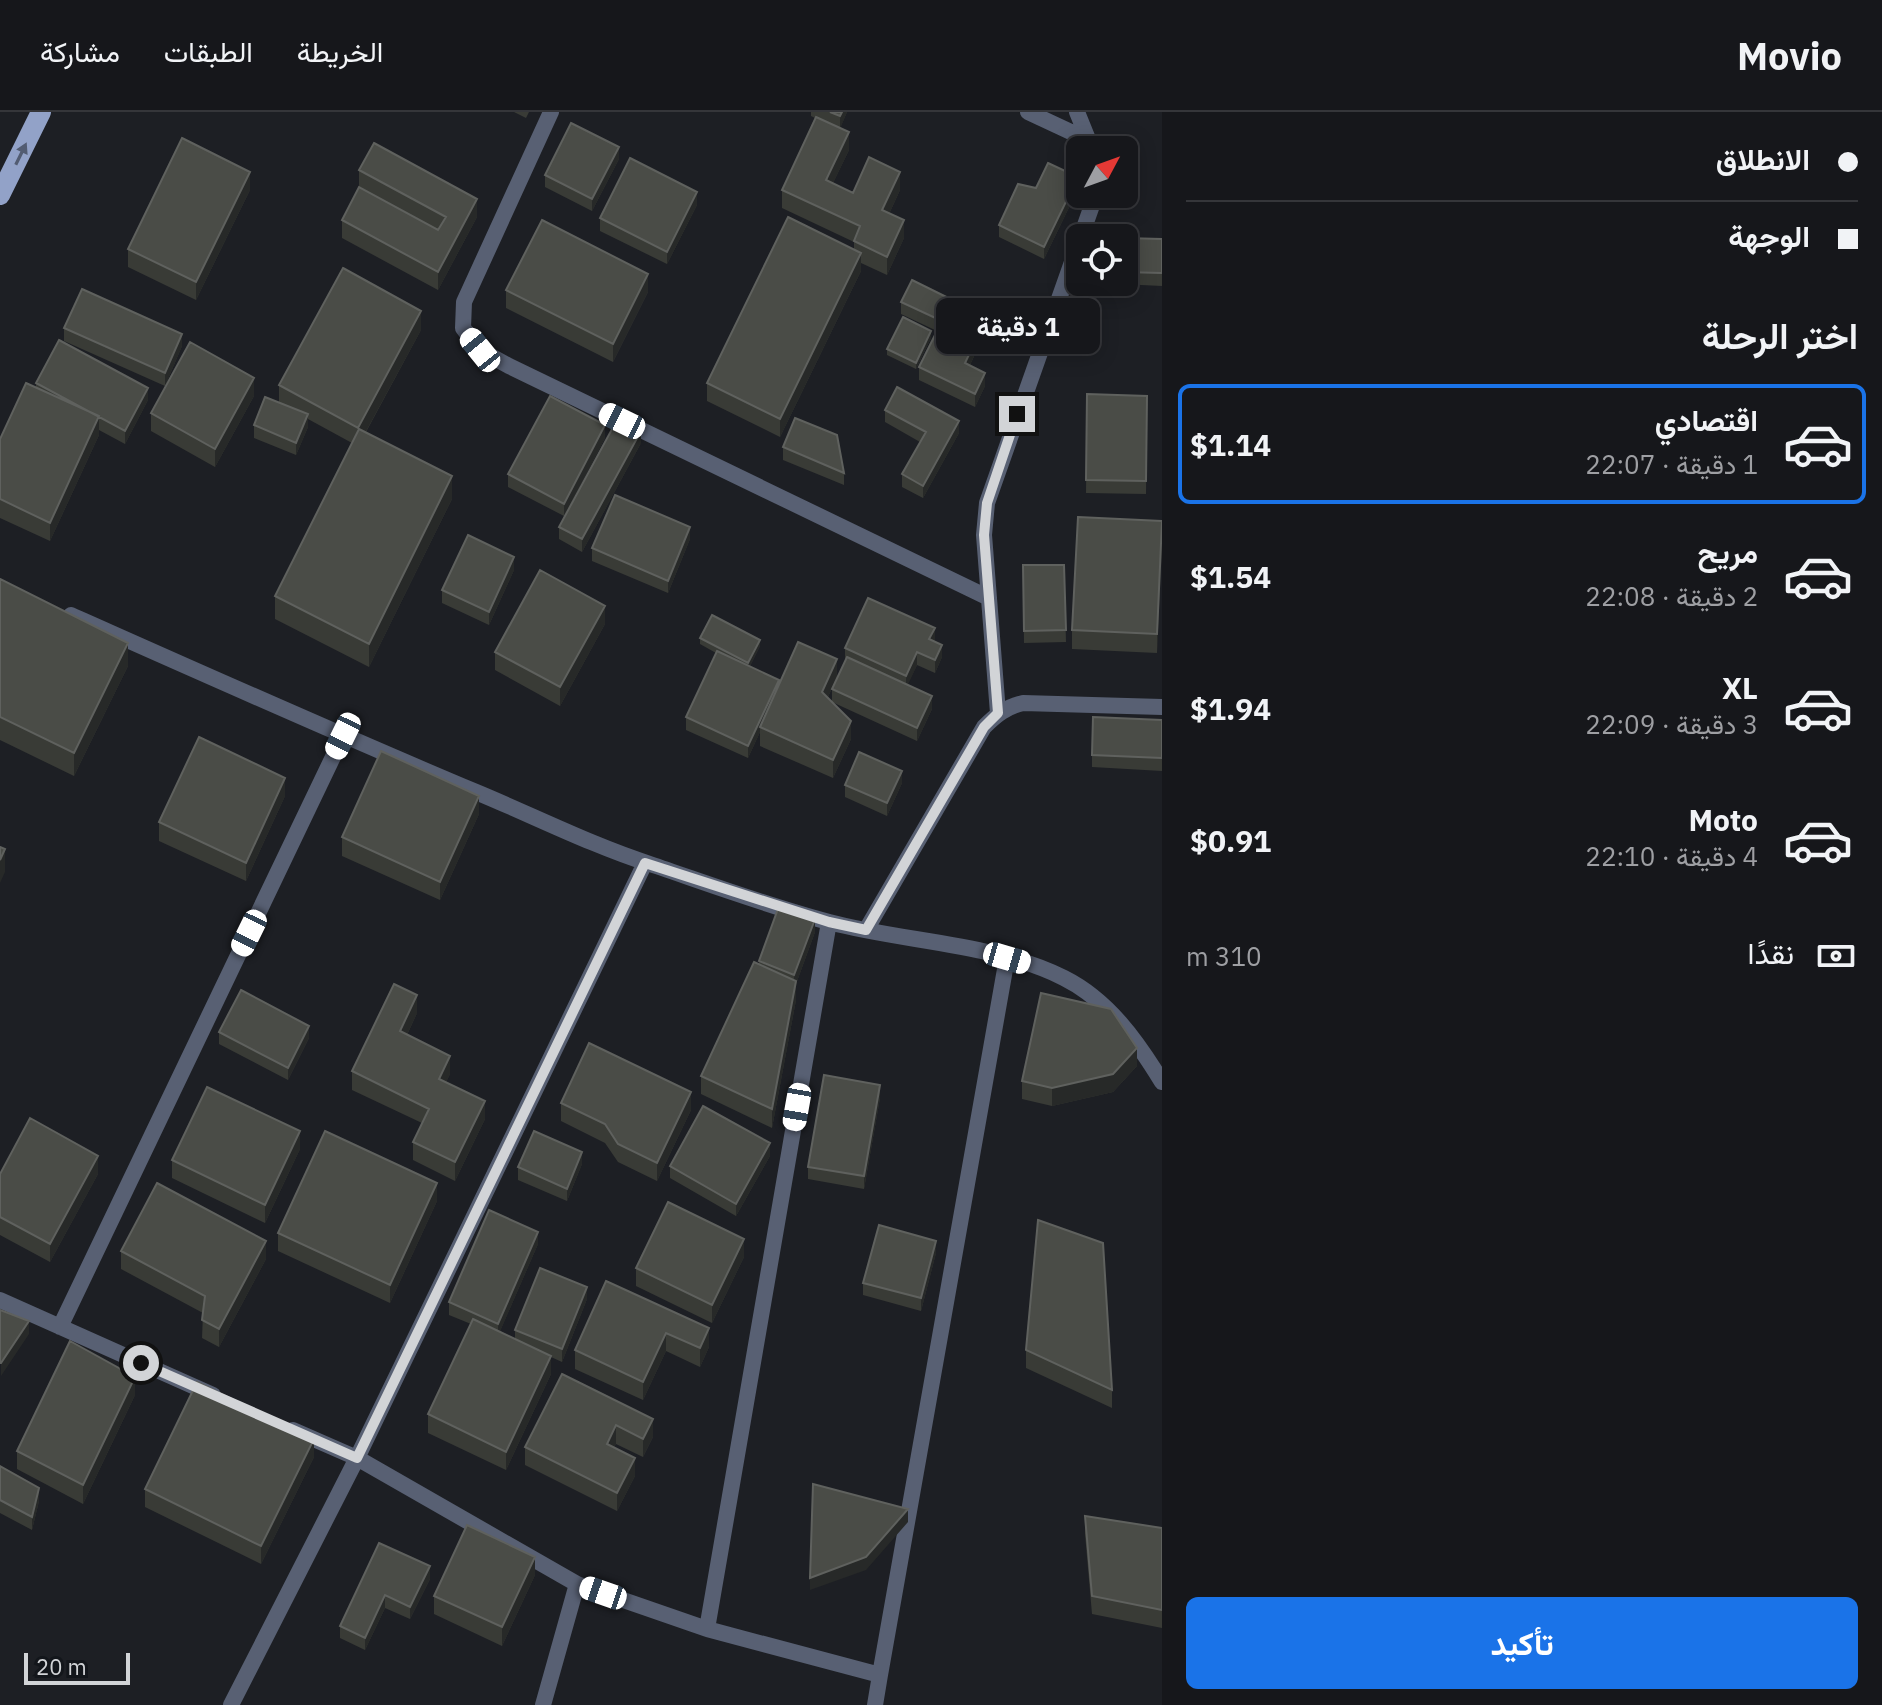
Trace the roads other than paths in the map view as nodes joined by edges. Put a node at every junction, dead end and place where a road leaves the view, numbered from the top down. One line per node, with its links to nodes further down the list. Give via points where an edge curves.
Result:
1 (41, 112): 7 (main road, one-way to 1)
2 (551, 112): 9 (street, via 464,302 463,328 480,350)
3 (1028, 112): 5 (street)
4 (1077, 112): 6 (street)
5 (1073, 136)
6 (1086, 136)
7 (0, 195)
8 (1091, 208): 9 (street, via 987,503)
9 (989, 598): 12 (street)
10 (57, 609): 13 (street)
11 (1162, 707): 12 (street, via 1023,703)
12 (998, 713): 16 (street, via 984,727)
13 (343, 736): 14 (street); 20 (street)
14 (645, 863): 15 (street); 23 (street)
15 (829, 922): 16 (street); 25 (street)
16 (866, 930): 17 (street)
17 (1007, 958): 18 (street, via 1053,973 1091,995 1138,1043); 26 (street)
18 (1162, 1082)
19 (0, 1300): 20 (street)
20 (60, 1327): 21 (street)
21 (229, 1402)
22 (272, 1421): 23 (street)
23 (357, 1458): 24 (street); 27 (street)
24 (577, 1584): 25 (street); 28 (street)
25 (707, 1629): 26 (street)
26 (880, 1675): 29 (street)
27 (231, 1705)
28 (543, 1705)
29 (875, 1705)

